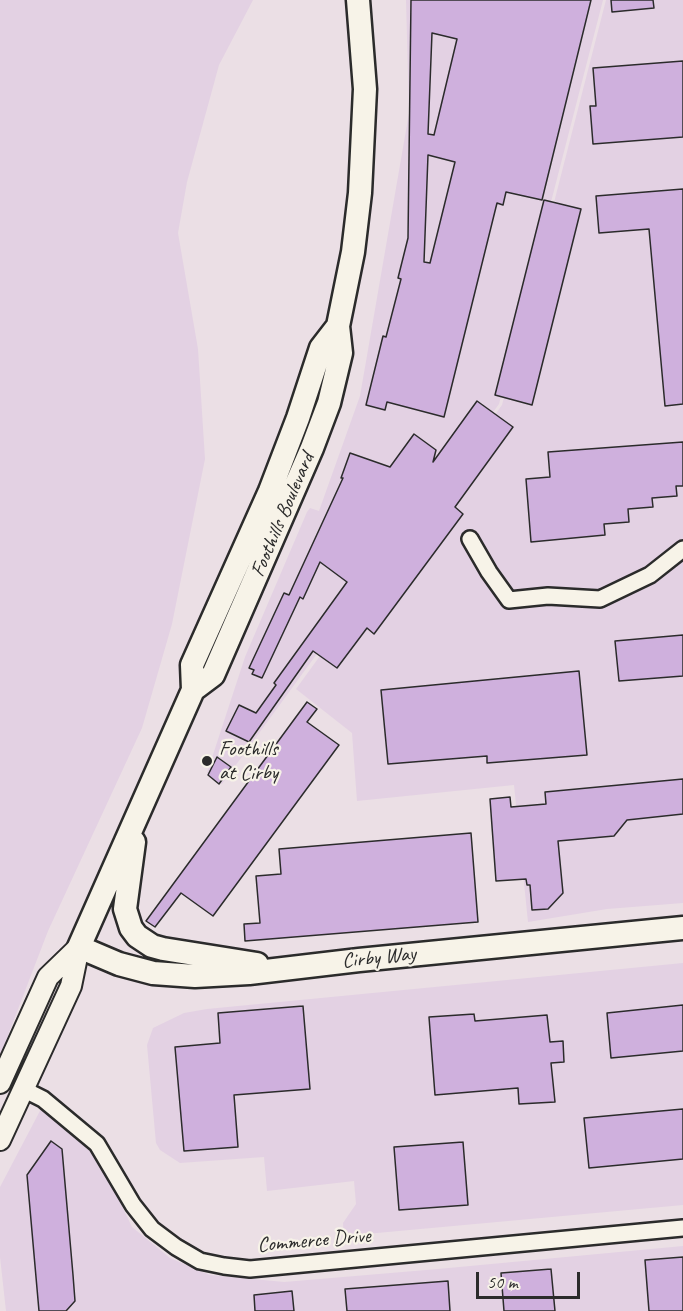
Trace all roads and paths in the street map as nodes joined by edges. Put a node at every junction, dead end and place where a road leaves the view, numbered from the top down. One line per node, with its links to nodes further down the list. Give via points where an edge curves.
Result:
1 (358, 0): 4 (main road, Foothills Boulevard, via 365,89 362,162 353,252 338,326 321,348 270,491 192,665 193,690)
2 (470, 539): 3 (street, via 509,600 548,596 600,599 650,575)
3 (683, 549)
4 (139, 811): 6 (main road, Foothills Boulevard); 7 (main road, via 125,897 127,916 137,936 163,949)
5 (683, 928): 7 (main road, Cirby Way)
6 (79, 947): 7 (main road, Cirby Way, via 119,964 175,976); 8 (main road, via 48,977); 9 (main road, via 71,986)
7 (286, 968)
8 (0, 1083)
9 (23, 1089): 10 (main road); 11 (street, Commerce Drive, via 43,1099 97,1144 152,1229 200,1261 250,1269)
10 (0, 1140)
11 (683, 1228)

